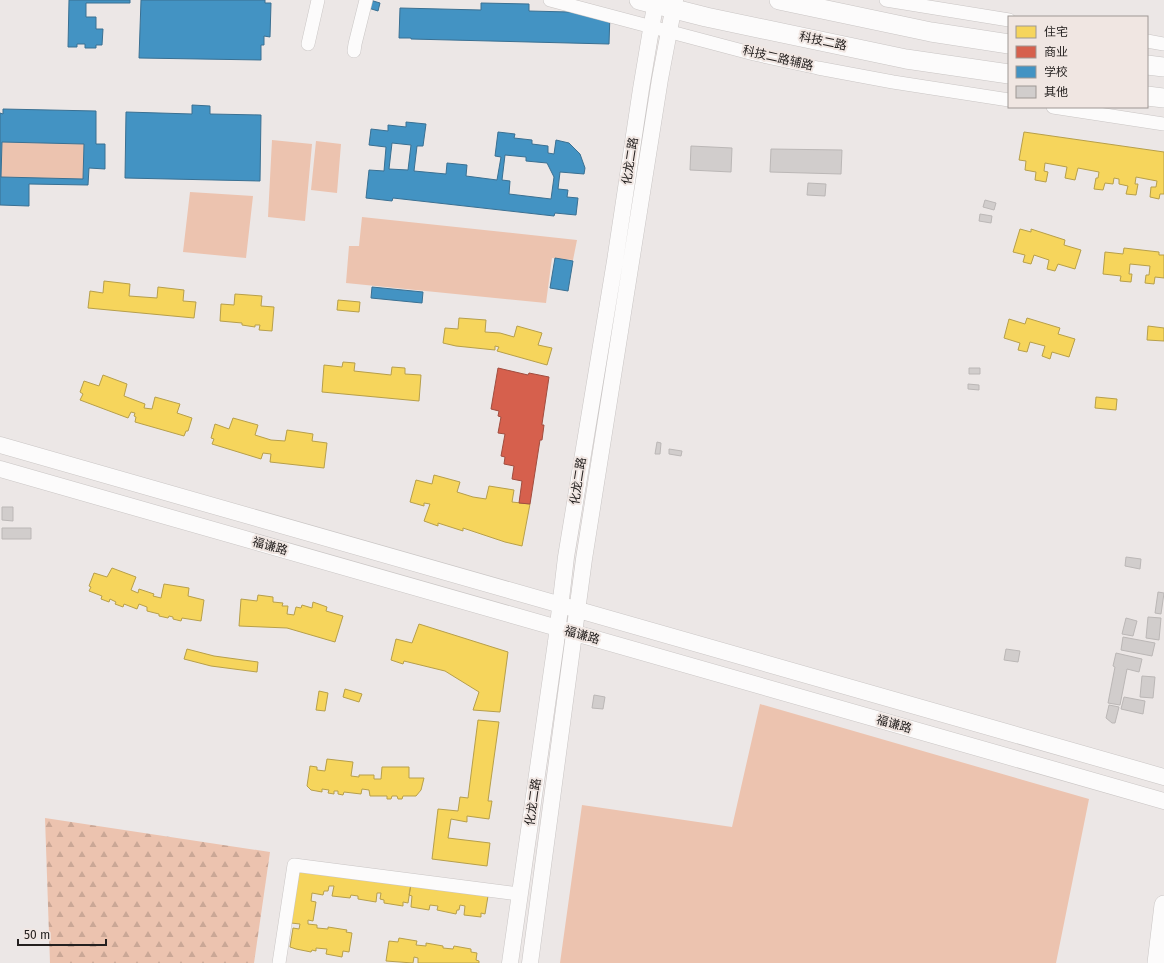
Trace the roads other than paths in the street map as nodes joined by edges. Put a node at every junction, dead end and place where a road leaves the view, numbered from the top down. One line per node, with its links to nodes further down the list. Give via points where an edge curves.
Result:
1 (318, 0): 12 (street)
2 (366, 0): 15 (street)
3 (550, 0): 9 (street, 科技二路辅路)
4 (779, 0): 13 (main road, via 931,32)
5 (886, 0): 8 (street)
6 (650, 1): 7 (main road, 科技二路); 9 (street, 化龙二路)
7 (674, 4): 10 (street, 化龙二路); 18 (main road, 科技二路, via 706,17 906,59)
8 (1008, 20)
9 (651, 26): 10 (street, 科技二路辅路); 26 (street, 化龙二路)
10 (669, 31): 21 (street, 科技二路辅路, via 818,68); 27 (street, 化龙二路)
11 (1148, 41): 14 (street)
12 (308, 44)
13 (1008, 44)
14 (1164, 44)
15 (354, 51)
16 (1148, 65): 17 (main road)
17 (1164, 67)
18 (1008, 74)
19 (1148, 96): 20 (main road)
20 (1164, 98)
21 (1008, 100)
22 (1060, 108): 23 (street)
23 (1164, 124)
24 (0, 445): 26 (street, 福谦路)
25 (0, 469): 28 (street, 福谦路)
26 (560, 605): 27 (street, 福谦路); 28 (street, 化龙二路)
27 (577, 610): 29 (street, 化龙二路); 30 (street, 福谦路)
28 (557, 628): 29 (street, 福谦路); 32 (street, 化龙二路)
29 (574, 633): 31 (street, 福谦路); 36 (street, 化龙二路)
30 (1164, 777)
31 (1164, 801)
32 (520, 894): 34 (street, via 294,865); 35 (street, 化龙二路)
33 (1164, 905): 37 (main road)
34 (279, 963)
35 (510, 963)
36 (530, 963)
37 (1157, 963)

